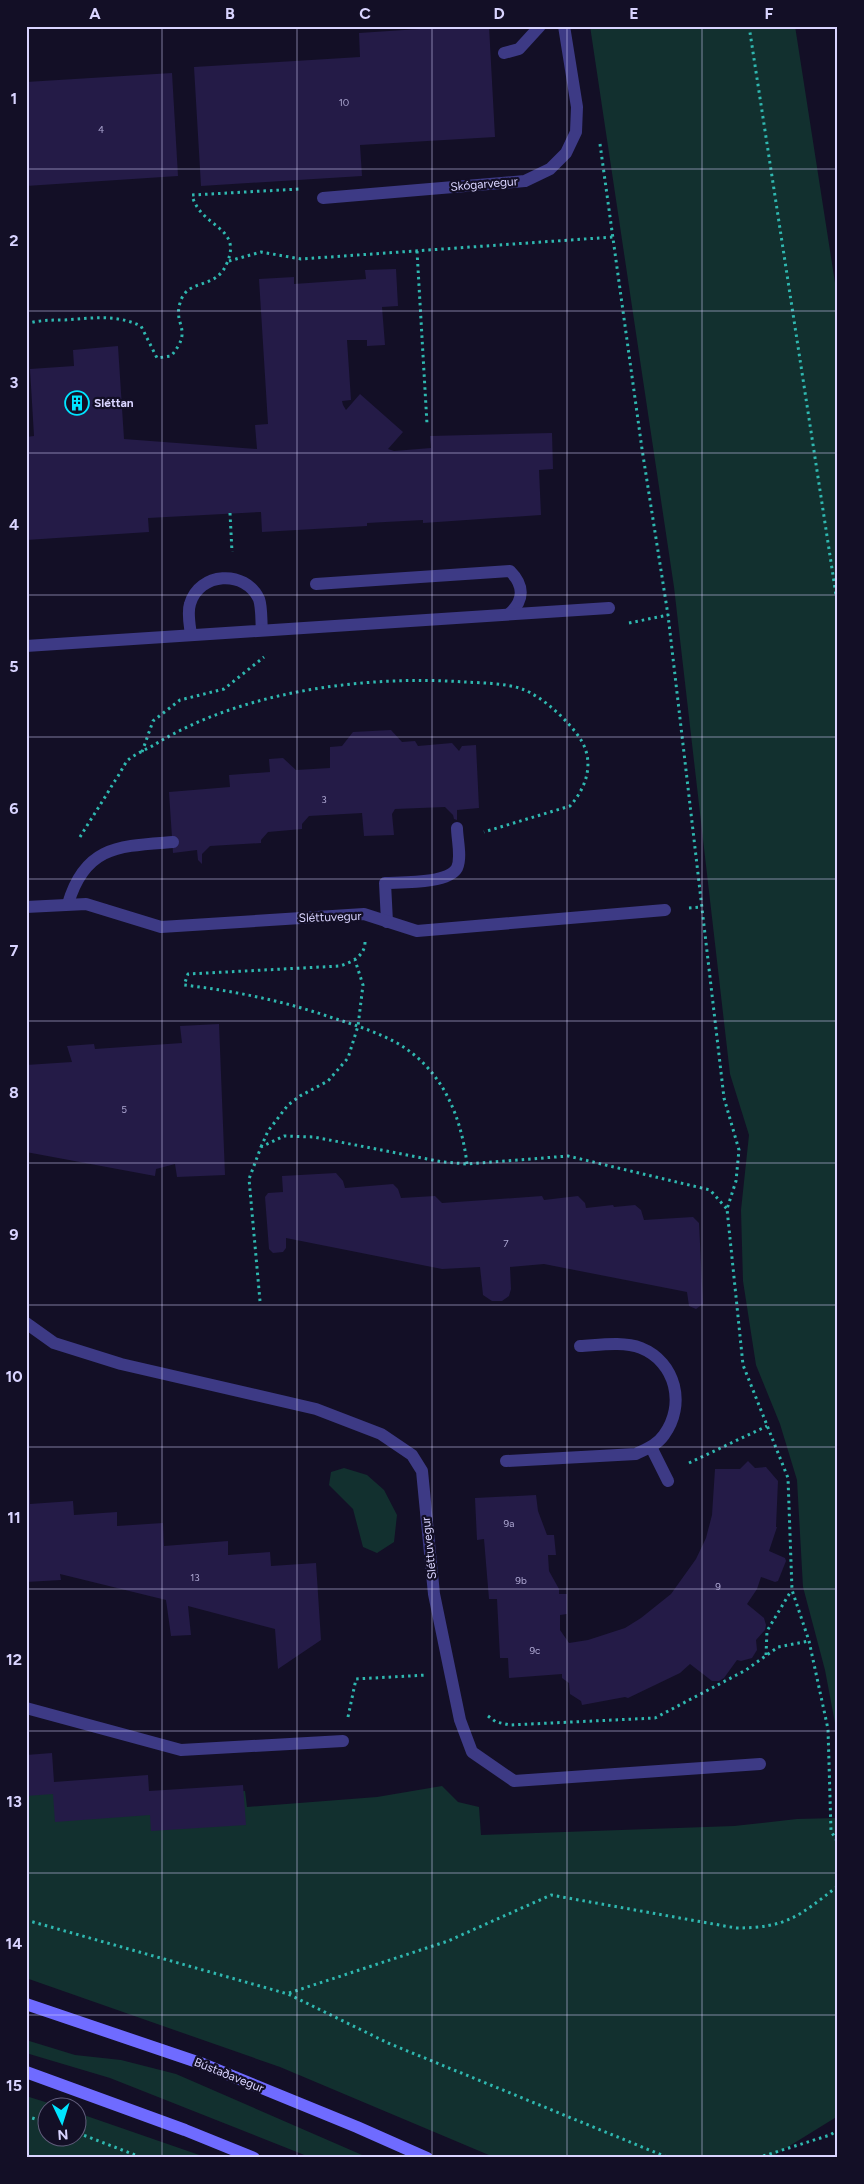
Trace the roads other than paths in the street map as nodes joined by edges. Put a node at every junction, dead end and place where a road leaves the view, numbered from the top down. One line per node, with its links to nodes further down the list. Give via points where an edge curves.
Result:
1 (540, 26): 3 (street, via 519,49)
2 (564, 26): 4 (street, Skógarvegur, via 577,106 576,132 566,153 550,169 525,181)
3 (504, 53)
4 (323, 198)
5 (316, 584): 7 (street, via 510,571 518,578 522,589 517,607)
6 (609, 608): 7 (street)
7 (510, 614): 8 (street)
8 (262, 630): 9 (street); 9 (street, via 260,601 254,591 234,578 223,577 211,580 194,595 189,606)
9 (191, 635): 10 (street)
10 (26, 646)
11 (457, 834): 16 (street, via 459,860 452,874 438,879 385,883)
12 (173, 842): 13 (street, via 126,845 110,850 82,872)
13 (68, 904): 14 (street, Sléttuvegur); 16 (street, Sléttuvegur, via 86,904 161,926 364,914)
14 (26, 907)
15 (664, 910): 16 (street, Sléttuvegur, via 417,931)
16 (387, 922)
17 (26, 1323): 24 (street, Sléttuvegur, via 54,1342 121,1364 316,1409 382,1434 412,1455 422,1471 434,1594 460,1720 472,1752 514,1781)
18 (580, 1346): 19 (street, via 626,1344 653,1354 664,1364 676,1390 676,1406 672,1422)
19 (651, 1447): 20 (street, via 636,1454); 21 (street)
20 (506, 1461)
21 (666, 1478)
22 (26, 1708): 23 (street, via 181,1750)
23 (343, 1742)
24 (760, 1764)
25 (26, 2004): 28 (main road, Bústaðavegur, via 203,2064)
26 (26, 2072): 27 (main road)
27 (254, 2158)
28 (427, 2158)

